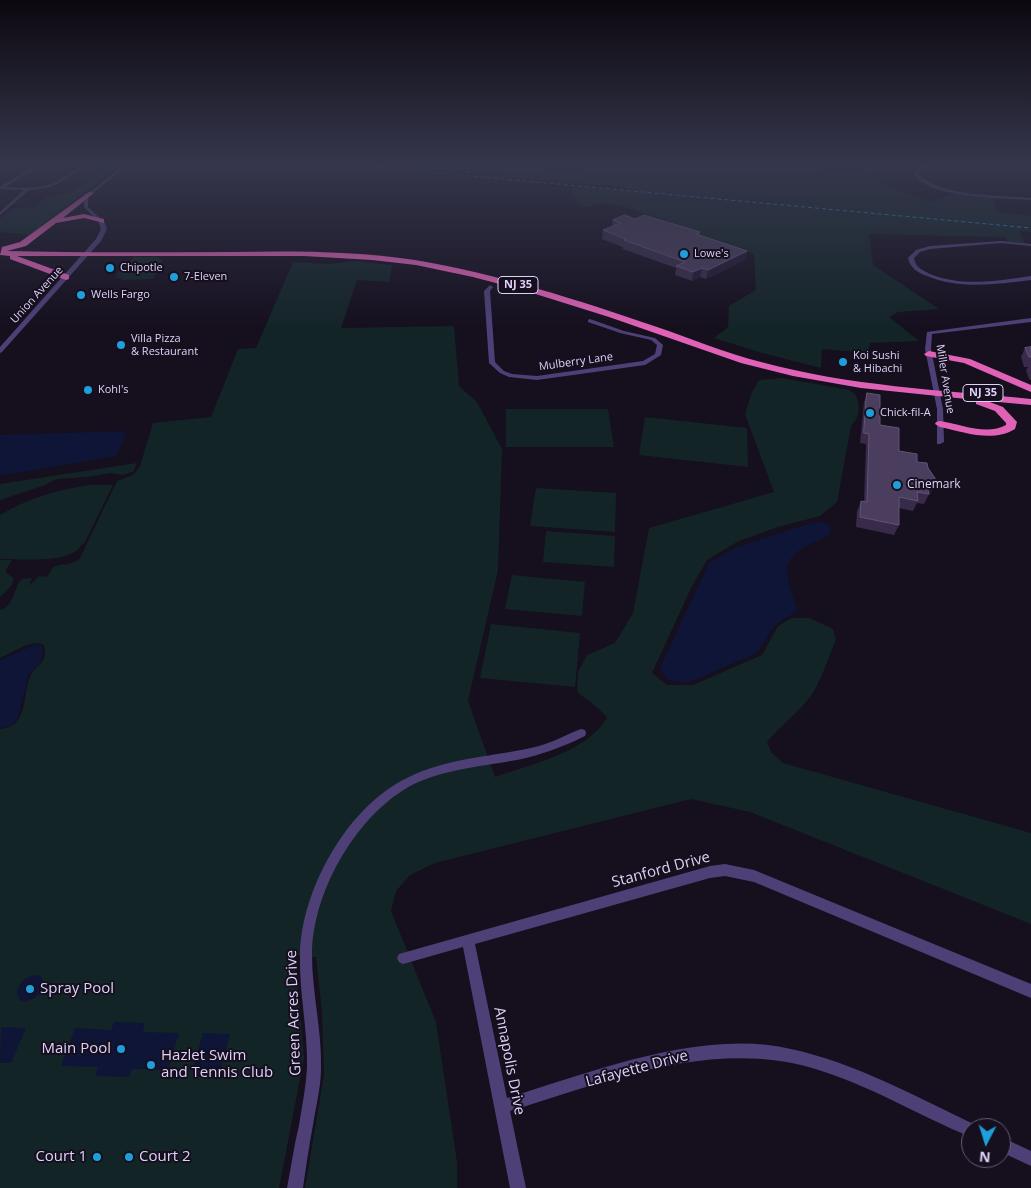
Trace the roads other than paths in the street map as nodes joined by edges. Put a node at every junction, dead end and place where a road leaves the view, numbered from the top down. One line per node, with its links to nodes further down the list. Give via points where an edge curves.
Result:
1 (55, 219): 5 (highway)
2 (65, 219): 5 (highway)
3 (96, 219): 4 (highway)
4 (101, 221): 11 (street, Union Avenue, via 104,229)
5 (45, 227): 6 (highway)
6 (38, 233): 9 (highway, via 20,246); 10 (highway, via 34,240 36,245)
7 (1031, 245): 8 (street, via 1001,242)
8 (930, 248): 14 (street, via 915,253 911,261 921,272 939,279 977,284)
9 (0, 251): 10 (highway, NJ 35); 11 (highway, NJ 35); 13 (highway, via 55,272)
10 (62, 251): 11 (highway, NJ 35)
11 (88, 253): 12 (highway, NJ 35, via 333,254 414,262); 13 (street, Union Avenue); 22 (highway, NJ 35, via 316,250 401,256 562,293 780,365)
12 (464, 272): 15 (highway, via 486,279); 16 (highway, NJ 35)
13 (69, 274): 19 (street, Union Avenue)
14 (1031, 278)
15 (490, 287): 16 (highway, via 499,284); 18 (street, Mulberry Lane, via 487,291 492,362 511,376 537,378 645,363 658,355 660,344 653,339)
16 (526, 287): 22 (highway, NJ 35, via 758,365 830,381)
17 (1031, 320): 20 (street, Miller Avenue, via 931,332 928,335)
18 (590, 321)
19 (0, 351)
20 (929, 354): 21 (highway, via 967,361); 22 (street, Miller Avenue)
21 (1031, 389)
22 (936, 391): 23 (highway, NJ 35); 24 (highway, NJ 35); 26 (street, Miller Avenue)
23 (950, 395): 25 (highway, NJ 35); 26 (highway, via 999,409 1012,424 1008,430 990,433)
24 (1031, 397)
25 (1031, 402)
26 (940, 424): 27 (street, Miller Avenue)
27 (940, 442)
28 (581, 733): 36 (street, Green Acres Drive, via 547,749 444,770 412,780 376,804 346,840 322,886 306,953 314,1070)
29 (468, 940): 30 (street, Stanford Drive); 31 (street, Stanford Drive, via 725,870 754,876); 32 (street, Annapolis Drive)
30 (403, 958)
31 (1031, 990)
32 (501, 1107): 33 (street, Lafayette Drive, via 666,1059 740,1050 788,1055 828,1065); 37 (street, Annapolis Drive)
33 (961, 1125)
34 (1011, 1149): 35 (street)
35 (1031, 1159)
36 (295, 1188)
37 (518, 1188)

